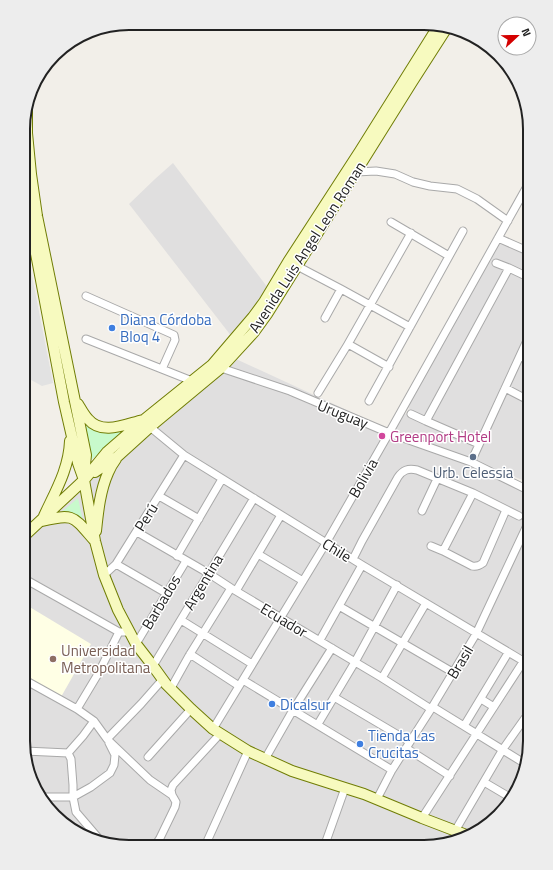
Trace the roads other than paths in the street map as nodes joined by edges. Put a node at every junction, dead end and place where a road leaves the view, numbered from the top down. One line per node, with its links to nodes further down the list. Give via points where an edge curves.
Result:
1 (435, 31): 3 (main road, Avenida Luis Angel Leon Roman)
2 (444, 32): 4 (main road, Avenida Luis Angel Leon Roman)
3 (376, 125): 4 (main road, via 372,137 358,158 358,161); 5 (main road, Avenida Luis Angel Leon Roman)
4 (363, 161): 5 (main road, Avenida Luis Angel Leon Roman)
5 (352, 170): 7 (main road, Avenida Luis Angel Leon Roman); 9 (main road, Avenida Luis Angel Leon Roman); 10 (street, via 395,174 413,182 458,189 477,198)
6 (30, 174): 39 (main road)
7 (340, 181): 9 (main road, via 343,179 345,182 335,198); 35 (main road, Avenida Luis Angel Leon Roman, via 253,317 212,365)
8 (523, 193): 10 (street, Bolivia)
9 (334, 208): 19 (main road, Avenida Luis Angel Leon Roman)
10 (508, 221): 15 (street, Bolivia)
11 (391, 222): 14 (street)
12 (30, 226): 44 (main road)
13 (463, 232): 17 (street)
14 (411, 233): 17 (street); 24 (street)
15 (498, 238): 16 (street); 45 (street, Bolivia)
16 (523, 249)
17 (449, 256): 26 (street)
18 (496, 263): 20 (street)
19 (297, 266): 22 (street); 33 (main road, Avenida Luis Angel Leon Roman, via 254,332)
20 (509, 268): 21 (street); 42 (street)
21 (523, 275)
22 (341, 289): 24 (street); 25 (street)
23 (86, 296): 34 (street, via 174,335 175,340)
24 (370, 306): 26 (street); 28 (street)
25 (325, 318)
26 (410, 327): 32 (street)
27 (86, 339): 34 (street)
28 (348, 344): 32 (street); 37 (street)
29 (523, 349): 30 (street)
30 (520, 356): 31 (street); 36 (street)
31 (523, 357)
32 (389, 366): 40 (street)
33 (221, 368): 43 (main road, Avenida Luis Angel Leon Roman); 45 (street, Uruguay, via 290,392)
34 (162, 369): 35 (street)
35 (192, 381): 43 (main road, Avenida Luis Angel Leon Roman)
36 (505, 388): 38 (street); 46 (street)
37 (318, 393)
38 (523, 397)
39 (74, 399): 43 (main road, via 88,420 96,426 106,429); 52 (main road, via 86,455)
40 (369, 401)
41 (411, 414): 42 (street)
42 (426, 421): 46 (street)
43 (147, 423): 47 (street, Chile); 48 (main road, Avenida Luis Angel Leon Roman); 52 (main road, Avenida Luis Angel Leon Roman, via 107,452)
44 (70, 431): 52 (main road); 62 (main road, via 65,470)
45 (389, 432): 49 (street, Uruguay); 67 (street, Bolivia)
46 (479, 444): 49 (street)
47 (184, 455): 51 (street, Chile); 55 (street, Perú)
48 (118, 456): 52 (main road, Avenida Luis Angel Leon Roman); 66 (main road, via 108,472 103,487)
49 (471, 462): 53 (street, Uruguay)
50 (437, 478): 54 (street); 58 (street); 72 (street, via 412,469 401,473)
51 (222, 479): 56 (street, Chile); 61 (street)
52 (84, 480): 62 (main road); 66 (main road)
53 (523, 487)
54 (473, 494): 57 (street); 69 (street)
55 (159, 496): 61 (street); 64 (street, Perú)
56 (254, 498): 59 (street, Chile); 76 (street, Argentina)
57 (506, 510): 60 (street); 69 (street, via 480,565 474,567)
58 (422, 511)
59 (281, 515): 67 (street, Chile); 70 (street)
60 (519, 516)
61 (199, 519): 71 (street)
62 (41, 521): 63 (main road); 66 (main road, via 67,516 78,522)
63 (30, 531)
64 (137, 532): 71 (street, Ecuador); 74 (street, Perú)
65 (523, 534): 91 (street, Brasil)
66 (95, 541): 77 (main road)
67 (326, 543): 72 (street, Chile); 78 (street, Bolivia)
68 (431, 546): 69 (street)
69 (443, 551)
70 (258, 554): 78 (street); 81 (street)
71 (177, 556): 73 (street, Ecuador)
72 (353, 559): 75 (street, Chile)
73 (186, 561): 76 (street, Ecuador); 82 (street, Barbados)
74 (116, 564): 77 (street, Perú); 82 (street)
75 (362, 565): 80 (street, Chile); 84 (street)
76 (208, 573): 81 (street, Ecuador); 86 (street, Argentina)
77 (104, 575): 89 (main road)
78 (303, 581): 85 (street, Bolivia)
79 (30, 582): 88 (street)
80 (397, 585): 83 (street, Chile); 87 (street)
81 (234, 590): 85 (street, Ecuador); 90 (street)
82 (166, 593): 94 (street, Barbados)
83 (426, 603): 91 (street, Chile); 93 (street)
84 (340, 606): 87 (street); 92 (street)
85 (281, 618): 92 (street, Ecuador); 100 (street, Bolivia)
86 (181, 620): 90 (street); 101 (street, Argentina)
87 (374, 626): 93 (street); 99 (street)
88 (119, 632): 89 (street); 113 (street)
89 (130, 632): 94 (main road)
90 (203, 633): 97 (street); 100 (street)
91 (476, 634): 96 (street, Chile); 103 (street, Brasil)
92 (320, 640): 95 (street, Ecuador)
93 (403, 643): 103 (street); 104 (street)
94 (136, 644): 101 (main road)
95 (332, 648): 99 (street, Ecuador); 115 (street)
96 (508, 653): 98 (street, Chile); 110 (street)
97 (190, 654): 107 (street); 108 (street)
98 (523, 661)
99 (355, 662): 104 (street, Ecuador); 109 (street)
100 (252, 664): 107 (street, Bolivia)
101 (153, 666): 105 (main road)
102 (523, 668): 111 (street)
103 (454, 673): 112 (street, Brasil)
104 (382, 678): 112 (street, Ecuador)
105 (163, 679): 108 (main road); 122 (street)
106 (30, 683): 113 (street)
107 (241, 683): 115 (street); 120 (street, Bolivia)
108 (170, 688): 114 (main road)
109 (334, 697): 118 (street); 123 (street)
110 (481, 699): 111 (street); 119 (street)
111 (494, 707): 121 (street)
112 (432, 708): 119 (street, Ecuador); 123 (street, Brasil)
113 (77, 709): 116 (street)
114 (191, 709): 120 (main road); 128 (street)
115 (293, 710): 118 (street); 129 (street)
116 (94, 721): 122 (street); 127 (street)
117 (523, 721): 124 (street)
118 (318, 724): 131 (street)
119 (464, 726): 121 (street, Ecuador)
120 (217, 731): 126 (main road); 135 (street, Bolivia, via 173,785 170,790)
121 (477, 734): 124 (street, Ecuador); 132 (street)
122 (107, 739): 135 (street, via 150,780); 138 (street, via 115,755 110,774)
123 (408, 745): 131 (street, Brasil); 132 (street)
124 (503, 749): 130 (street, Ecuador); 133 (street)
125 (31, 751): 127 (street)
126 (248, 751): 129 (main road); 145 (street)
127 (68, 753): 138 (street, via 71,759)
128 (148, 756)
129 (265, 759): 134 (main road, via 292,771)
130 (521, 761)
131 (392, 770): 139 (street, Brasil)
132 (450, 776): 140 (street)
133 (484, 782): 136 (street); 141 (street)
134 (345, 788): 139 (main road); 146 (street)
135 (172, 795): 144 (street, via 176,802 175,807)
136 (507, 796)
137 (47, 797): 138 (street)
138 (73, 797): 143 (street, via 76,812)
139 (378, 799): 140 (main road)
140 (422, 818): 141 (main road)
141 (455, 830): 142 (main road)
142 (461, 832)
143 (94, 833)
144 (159, 840)
145 (208, 840)
146 (326, 840)

